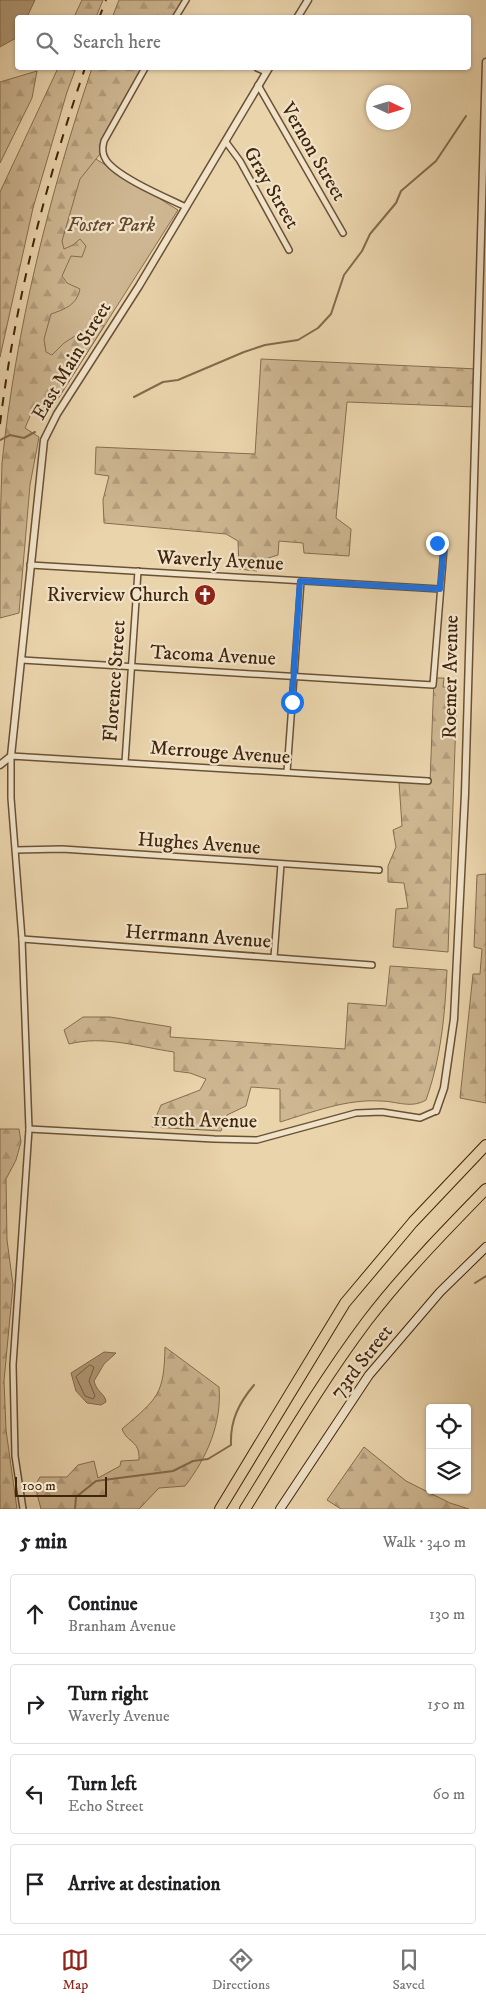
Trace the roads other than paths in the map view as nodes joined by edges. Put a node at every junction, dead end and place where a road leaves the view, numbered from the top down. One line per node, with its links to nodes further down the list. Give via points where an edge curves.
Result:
1 (186, 0): 3 (street)
2 (308, 0): 4 (street)
3 (176, 15)
4 (301, 15)
5 (486, 62): 32 (street, Roemer Avenue, via 465,794 454,1019 444,1088)
6 (145, 70): 10 (street, via 102,149 107,161 118,171)
7 (267, 70): 8 (street, East Main Street)
8 (258, 85): 9 (street, East Main Street); 11 (street, Vernon Street)
9 (226, 142): 10 (street, East Main Street); 12 (street, Gray Street)
10 (186, 207): 14 (street, East Main Street, via 59,410 44,440)
11 (343, 234)
12 (290, 250)
13 (437, 543): 17 (street, via 444,548)
14 (30, 565): 15 (street, Waverly Avenue); 18 (street, East Main Street)
15 (138, 571): 16 (street, Waverly Avenue); 19 (street, Florence Street)
16 (300, 581): 17 (street, Waverly Avenue); 20 (street)
17 (440, 589): 20 (street, Tacoma Avenue, via 433,685)
18 (22, 660): 19 (street, Tacoma Avenue); 21 (street, East Main Street)
19 (131, 666): 20 (street, Tacoma Avenue); 22 (street, Florence Street)
20 (294, 676): 24 (street)
21 (11, 756): 22 (street, Merrouge Avenue); 23 (street); 26 (street, East Main Street)
22 (125, 762): 24 (street, Merrouge Avenue)
23 (0, 765)
24 (287, 772): 25 (street, Merrouge Avenue)
25 (428, 781)
26 (16, 850): 27 (street, Hughes Avenue, via 62,849); 29 (street, East Main Street)
27 (281, 864): 28 (street, Hughes Avenue); 30 (street)
28 (379, 870)
29 (22, 939): 30 (street, Herrmann Avenue); 33 (street, East Main Street)
30 (274, 957): 31 (street, Herrmann Avenue)
31 (372, 965)
32 (436, 1111): 33 (street, 110th Avenue, via 420,1118 382,1112 356,1113 257,1140)
33 (29, 1129): 39 (street, East Main Street, via 13,1365 15,1456)
34 (486, 1144): 40 (highway, via 413,1222 345,1302)
35 (486, 1189): 37 (highway)
36 (486, 1196): 37 (highway)
37 (433, 1244): 41 (highway, via 367,1321 304,1413)
38 (486, 1247): 42 (main road, 73rd Street, via 440,1292 369,1375)
39 (23, 1509)
40 (220, 1509)
41 (245, 1509)
42 (280, 1509)

